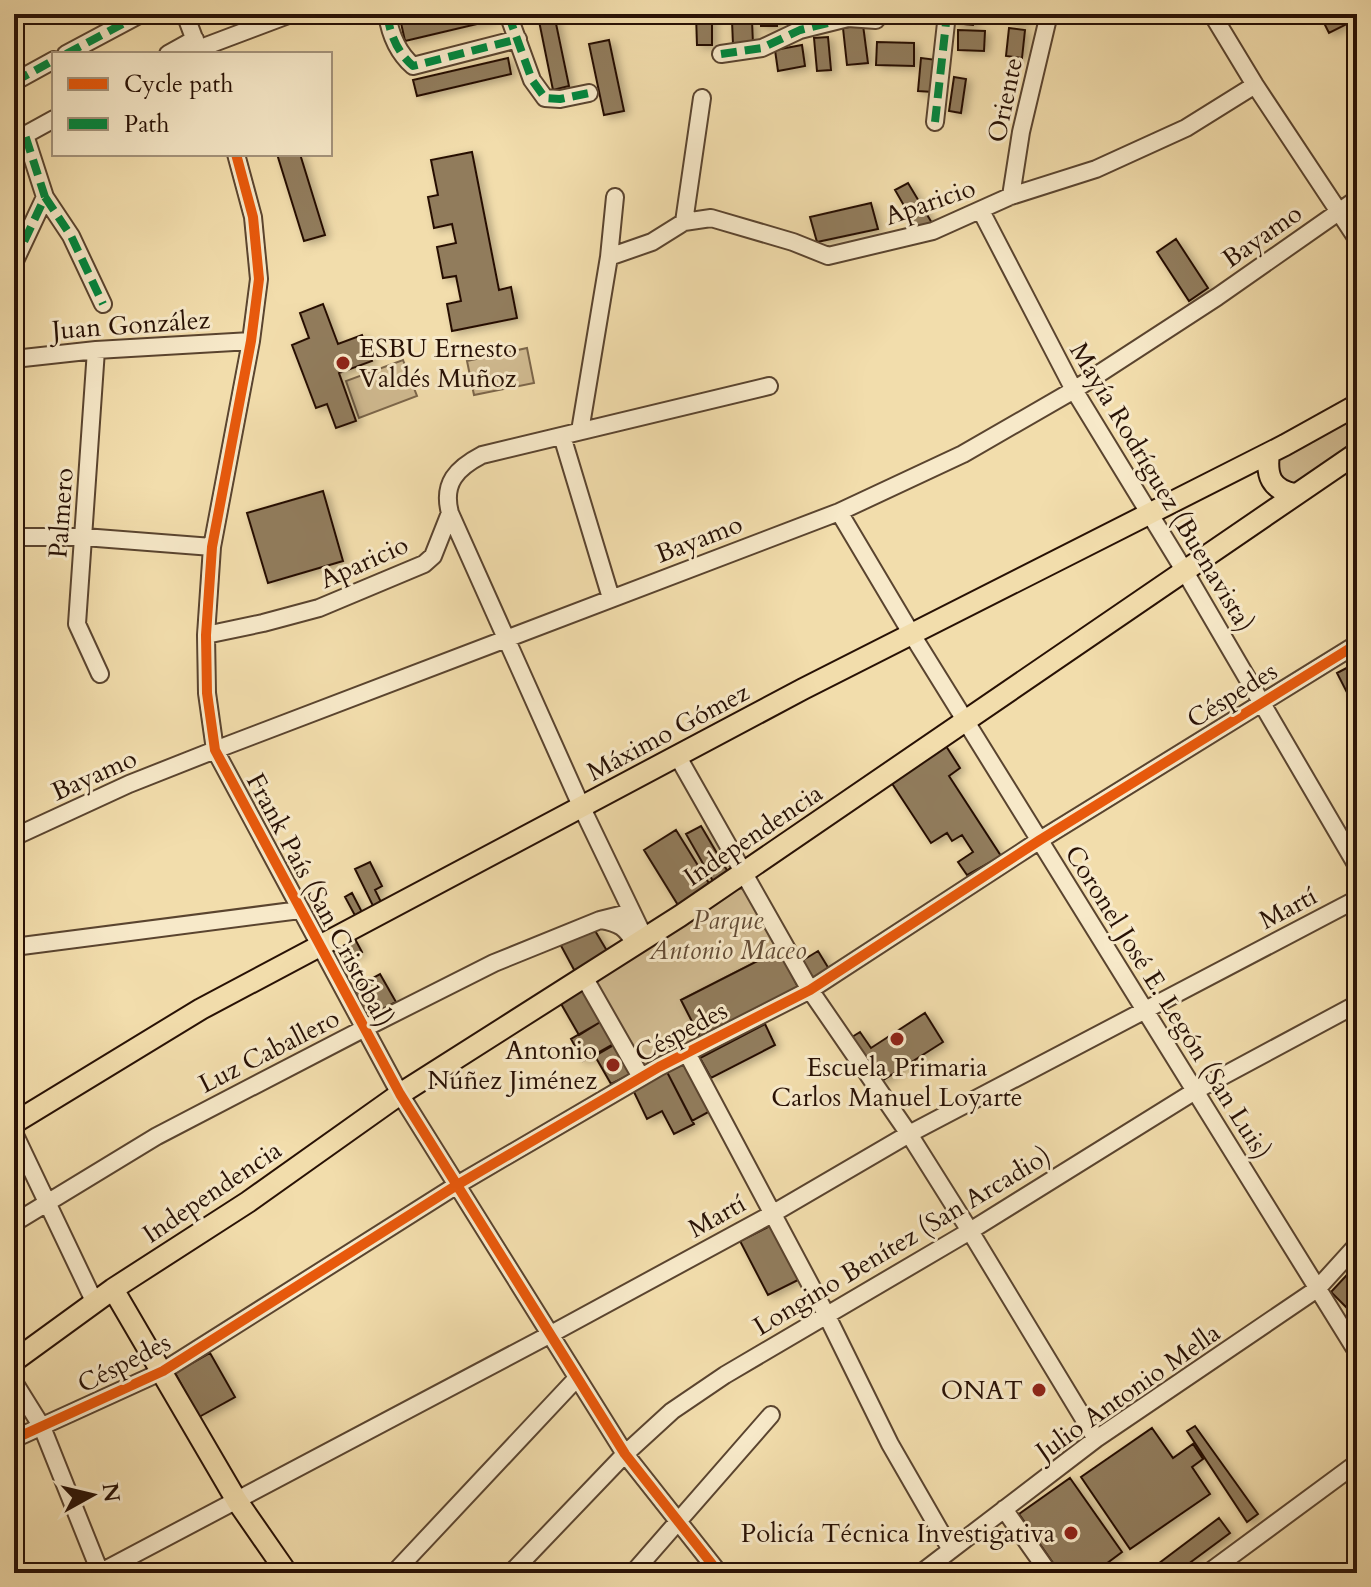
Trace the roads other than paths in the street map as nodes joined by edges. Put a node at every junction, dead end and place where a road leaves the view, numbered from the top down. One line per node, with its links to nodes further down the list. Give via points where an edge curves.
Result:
1 (141, 14): 13 (street)
2 (185, 14): 12 (street)
3 (291, 14): 12 (street)
4 (387, 14): 11 (street, via 396,45 413,66)
5 (508, 14): 11 (street)
6 (877, 14): 10 (street, via 876,20)
7 (947, 14): 22 (street)
8 (1049, 14): 25 (street, Oriente)
9 (1212, 14): 18 (street)
10 (800, 22): 15 (street, via 762,48)
11 (518, 39): 19 (street, via 532,80 545,98)
12 (198, 47): 14 (street)
13 (70, 52)
14 (177, 52)
15 (721, 54)
16 (52, 61): 17 (street)
17 (14, 82)
18 (1255, 85): 25 (street, Aparicio, via 1186,128 1109,163); 30 (street)
19 (589, 93)
20 (702, 98): 31 (street)
21 (52, 120): 23 (street)
22 (935, 122)
23 (20, 138): 26 (street)
24 (237, 156): 36 (street, Frank País (San Cristóbal), via 253,217 259,279)
25 (1011, 196): 29 (street, Aparicio)
26 (45, 197): 34 (street); 35 (street, via 71,236)
27 (615, 197): 33 (street)
28 (1357, 199): 30 (street, Bayamo)
29 (981, 211): 31 (street, Aparicio, via 933,231 828,256 711,218); 40 (street, Mayía Rodríguez (Buenavista))
30 (1339, 211): 32 (street); 40 (street, Bayamo)
31 (684, 222): 33 (street, via 652,242)
32 (1357, 239)
33 (609, 257): 42 (street)
34 (14, 263)
35 (103, 304)
36 (251, 341): 37 (street, Juan González); 52 (street, Frank País (San Cristóbal))
37 (96, 350): 38 (street, Juan González); 51 (street, Palmero)
38 (14, 359)
39 (769, 386): 42 (street, Aparicio)
40 (1074, 390): 47 (street, Bayamo, via 963,454); 49 (street, Mayía Rodríguez (Buenavista))
41 (1357, 405): 44 (main road, Máximo Gómez)
42 (580, 431): 43 (street, Aparicio)
43 (562, 436): 48 (street, Aparicio, via 482,455 462,465 447,492); 54 (street)
44 (1269, 453): 46 (main road, via 1273,483); 49 (main road, Máximo Gómez)
45 (1357, 453): 46 (main road, Independencia)
46 (1294, 494): 53 (main road, Independencia)
47 (839, 512): 54 (street, Bayamo); 55 (street, Coronel José E. Legón (San Luis))
48 (450, 513): 56 (street, Aparicio, via 433,556 424,564 319,608); 57 (street)
49 (1149, 514): 53 (street, Mayía Rodríguez (Buenavista)); 55 (main road, Máximo Gómez)
50 (14, 537): 51 (street)
51 (84, 537): 52 (street); 59 (street, Palmero, via 77,624)
52 (212, 547): 56 (street, Frank País (San Cristóbal))
53 (1184, 570): 60 (street, Mayía Rodríguez (Buenavista)); 61 (main road, Independencia)
54 (611, 598): 57 (street, Bayamo)
55 (911, 633): 61 (street, Coronel José E. Legón (San Luis)); 63 (main road, Máximo Gómez)
56 (206, 635): 62 (street, Frank País (San Cristóbal))
57 (508, 638): 62 (street, Bayamo); 64 (street)
58 (1357, 644): 60 (street, Céspedes)
59 (100, 674)
60 (1262, 701): 66 (street, Céspedes); 67 (street, Mayía Rodríguez (Buenavista))
61 (966, 721): 66 (street, Coronel José E. Legón (San Luis)); 68 (main road, Independencia)
62 (215, 750): 65 (street, Bayamo); 70 (street, Frank País (San Cristóbal))
63 (678, 757): 64 (main road, Máximo Gómez); 68 (street)
64 (582, 808): 71 (street); 76 (main road, Máximo Gómez)
65 (14, 837)
66 (1040, 840): 79 (street, Céspedes); 81 (street, Coronel José E. Legón (San Luis))
67 (1357, 866)
68 (743, 874): 73 (main road, Independencia); 79 (street)
69 (1357, 899): 81 (street, Martí)
70 (300, 910): 74 (street); 76 (street, Frank País (San Cristóbal))
71 (632, 912): 72 (street, Luz Caballero); 73 (street)
72 (600, 920): 73 (street, via 617,922); 82 (street, Luz Caballero, via 494,963)
73 (640, 942): 78 (main road, Independencia)
74 (36, 945): 75 (street); 77 (street)
75 (14, 947)
76 (321, 947): 82 (street, Frank País (San Cristóbal)); 87 (main road, Máximo Gómez, via 201,1009)
77 (14, 953)
78 (584, 977): 84 (street); 86 (main road, Independencia)
79 (810, 990): 83 (street, Céspedes); 89 (street)
80 (1357, 1004): 85 (street, Longino Benítez (San Arcadio))
81 (1145, 1009): 85 (street, Coronel José E. Legón (San Luis)); 89 (street, Martí)
82 (365, 1028): 86 (street, Frank País (San Cristóbal)); 91 (street, Luz Caballero, via 157,1136)
83 (687, 1053): 84 (street, Céspedes); 92 (street)
84 (641, 1077): 90 (street, Céspedes)
85 (1195, 1091): 94 (street, Longino Benítez (San Arcadio)); 97 (street, Coronel José E. Legón (San Luis))
86 (400, 1094): 90 (street, Frank País (San Cristóbal)); 96 (main road, Independencia)
87 (14, 1123)
88 (14, 1133): 91 (street)
89 (909, 1134): 92 (street, Martí); 94 (street)
90 (457, 1185): 100 (street, Frank País (San Cristóbal)); 103 (street, Céspedes)
91 (46, 1204): 93 (street, Luz Caballero); 98 (street)
92 (772, 1214): 99 (street); 100 (street, Martí)
93 (14, 1223)
94 (970, 1231): 99 (street, Longino Benítez (San Arcadio)); 109 (street)
95 (1357, 1245): 97 (street, Julio Antonio Mella)
96 (113, 1289): 98 (main road, Independencia); 103 (main road)
97 (1317, 1289): 101 (street, Coronel José E. Legón (San Luis)); 109 (street, Julio Antonio Mella)
98 (95, 1303): 102 (main road, Independencia)
99 (826, 1314): 110 (street, Longino Benítez (San Arcadio), via 672,1411); 115 (street, via 890,1444)
100 (551, 1334): 104 (street, Frank País (San Cristóbal)); 112 (street, Martí)
101 (1357, 1352)
102 (14, 1361)
103 (163, 1371): 107 (street, Céspedes); 112 (main road)
104 (577, 1378): 110 (street, Frank País (San Cristóbal)); 118 (street)
105 (14, 1382): 107 (street)
106 (771, 1415): 114 (street)
107 (42, 1427): 108 (street, Céspedes); 116 (street)
108 (14, 1439)
109 (1096, 1439): 113 (street, Julio Antonio Mella)
110 (625, 1454): 114 (street, Frank País (San Cristóbal)); 119 (street, Longino Benítez (San Arcadio))
111 (1357, 1463): 124 (street)
112 (237, 1501): 116 (street, Martí); 117 (main road)
113 (1004, 1509): 115 (street, Julio Antonio Mella); 123 (street)
114 (678, 1522): 120 (street); 121 (street, Frank País (San Cristóbal))
115 (951, 1550): 122 (street, Julio Antonio Mella)
116 (100, 1573)
117 (287, 1573)
118 (394, 1573)
119 (511, 1573)
120 (633, 1573)
121 (719, 1573)
122 (921, 1573)
123 (1049, 1573)
124 (1208, 1573)

